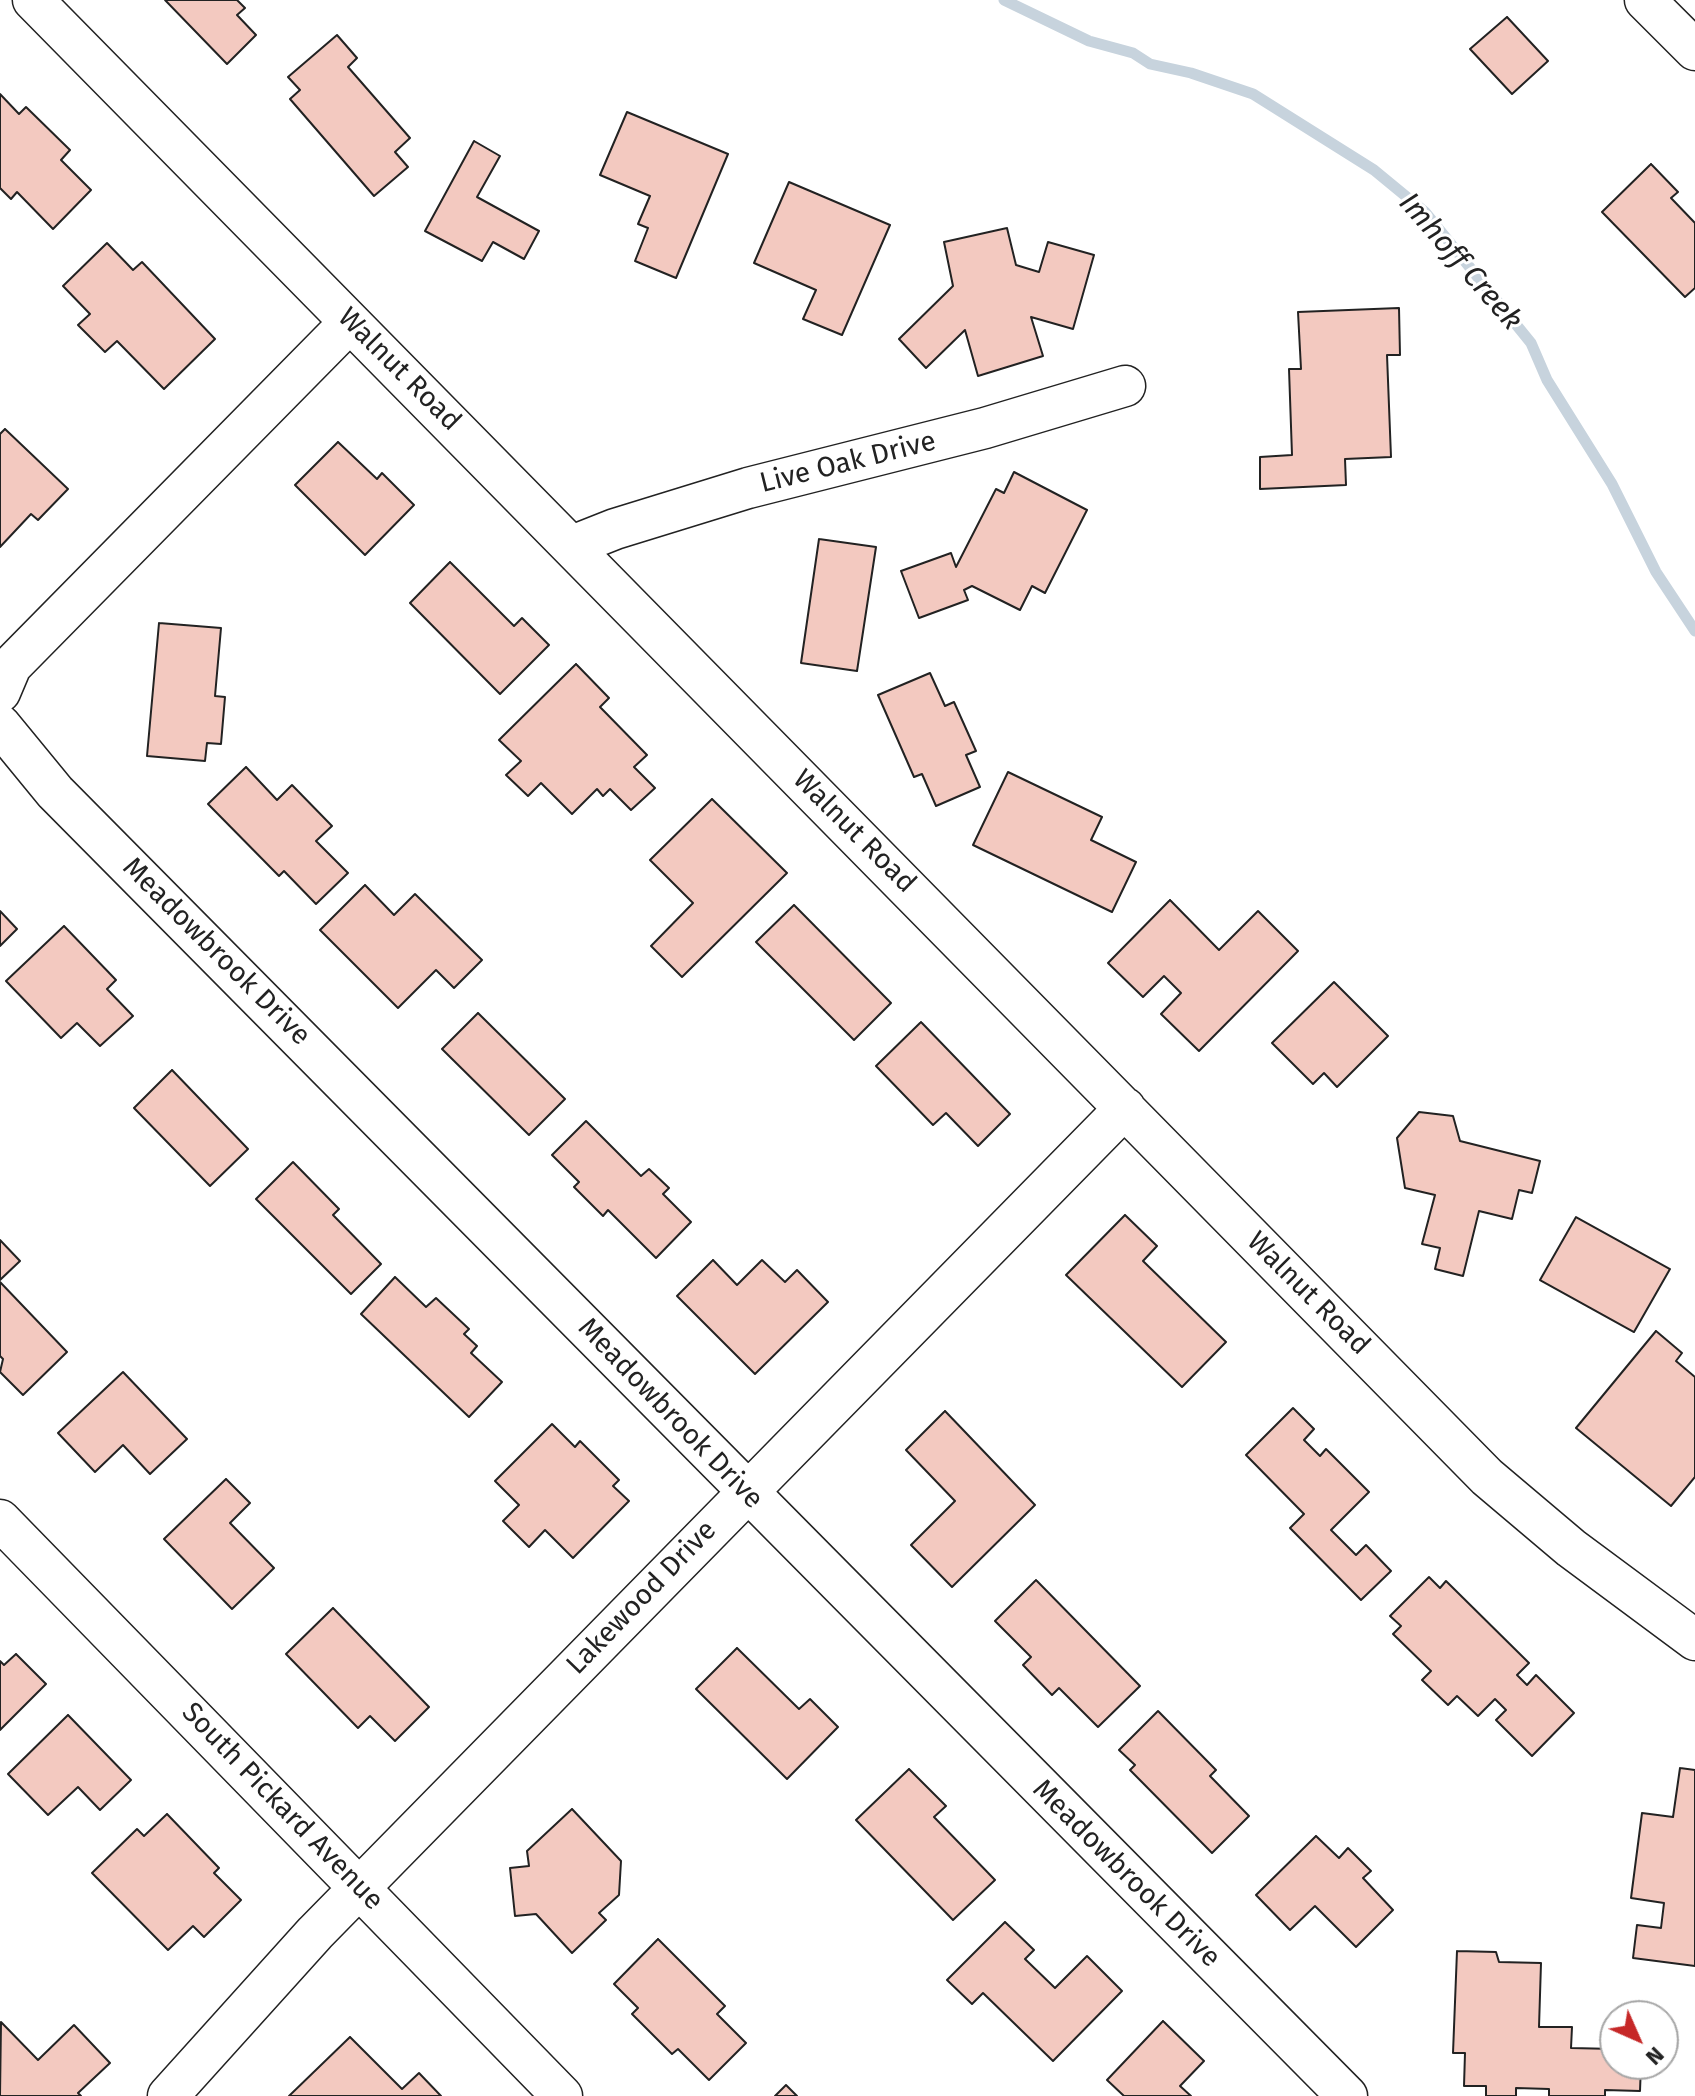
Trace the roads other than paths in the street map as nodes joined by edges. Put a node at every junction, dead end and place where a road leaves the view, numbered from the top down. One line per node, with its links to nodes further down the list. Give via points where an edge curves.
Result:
1 (33, 0): 4 (street, Walnut Road)
2 (1645, 0): 3 (street)
3 (1695, 50)
4 (350, 322): 6 (street, Walnut Road); 7 (street, via 11,666)
5 (1125, 386): 6 (street, Live Oak Drive, via 748,488)
6 (572, 546): 9 (street, Walnut Road)
7 (0, 692)
8 (0, 725): 10 (street, Meadowbrook Drive, via 55,792)
9 (1125, 1108): 10 (street, Lakewood Drive); 12 (street, Walnut Road, via 1487,1477 1571,1548)
10 (746, 1491): 13 (street, Lakewood Drive); 16 (street, Meadowbrook Drive)
11 (0, 1520): 13 (street, South Pickard Avenue)
12 (1695, 1640)
13 (361, 1888): 14 (street, Lakewood Drive); 15 (street, South Pickard Avenue)
14 (168, 2096)
15 (562, 2096)
16 (1347, 2096)

